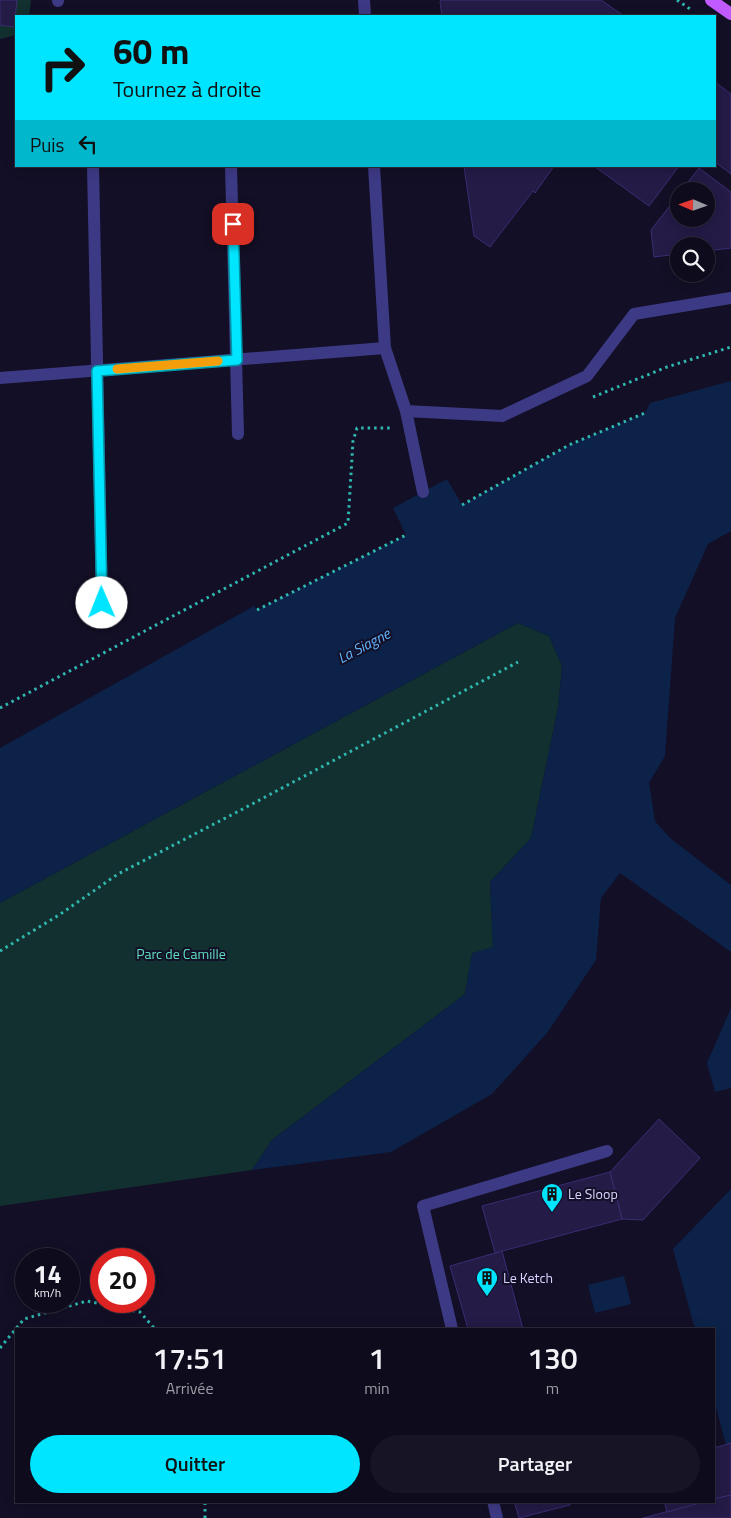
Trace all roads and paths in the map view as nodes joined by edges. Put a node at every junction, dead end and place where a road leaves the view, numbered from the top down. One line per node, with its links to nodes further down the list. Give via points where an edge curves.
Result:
1 (364, 0): 6 (street)
2 (678, 0): 4 (path)
3 (711, 0): 5 (main road)
4 (694, 12)
5 (731, 14)
6 (364, 15)
7 (93, 167): 14 (street)
8 (231, 167): 13 (street)
9 (374, 167): 12 (street)
10 (731, 298): 17 (street, via 634,314 586,376 502,416)
11 (731, 347): 16 (path, via 667,367)
12 (385, 348): 13 (street); 17 (street)
13 (237, 360): 14 (street); 20 (street)
14 (97, 371): 15 (street); 24 (street)
15 (0, 378)
16 (585, 401)
17 (406, 412): 19 (street)
18 (645, 413): 22 (path, via 569,445)
19 (410, 429): 21 (street); 27 (path, via 358,428 352,441 348,523)
20 (238, 434)
21 (423, 492)
22 (462, 505)
23 (406, 535): 25 (path)
24 (102, 603)
25 (257, 610)
26 (518, 662): 28 (path, via 118,874)
27 (0, 708)
28 (0, 951)
29 (607, 1151): 32 (street, via 423,1206)
30 (17, 1328): 31 (path, via 24,1319 87,1301 140,1312)
31 (154, 1328)
32 (452, 1328)
33 (15, 1330): 34 (path)
34 (0, 1348)
35 (205, 1503): 37 (path)
36 (493, 1503): 38 (street)
37 (205, 1518)
38 (497, 1518)

